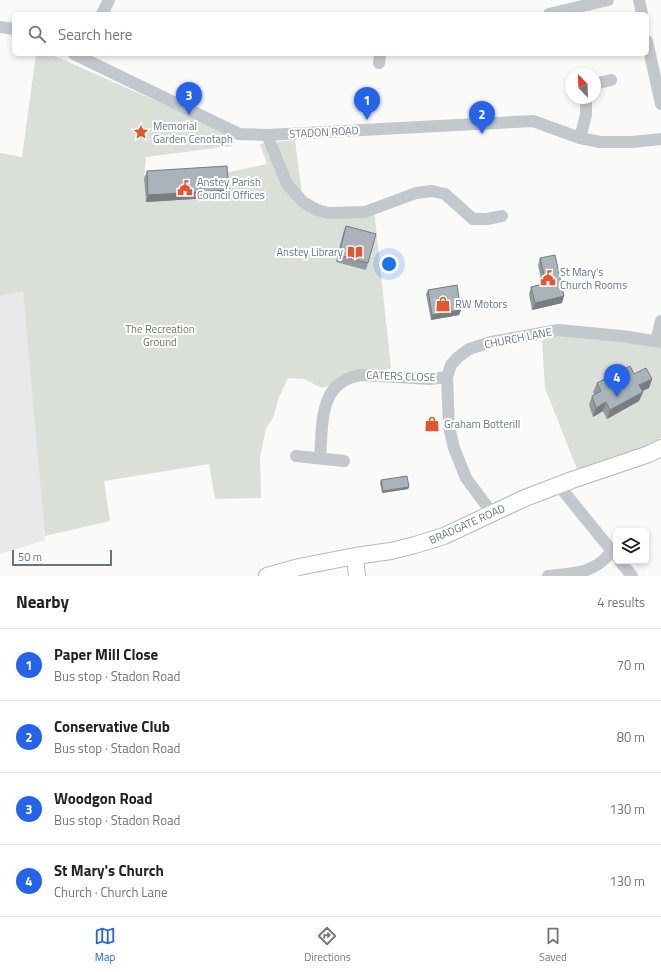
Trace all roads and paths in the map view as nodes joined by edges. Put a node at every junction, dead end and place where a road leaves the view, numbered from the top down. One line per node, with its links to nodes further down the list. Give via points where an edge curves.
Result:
1 (109, 0): 5 (street)
2 (608, 0): 4 (street)
3 (639, 0): 7 (street)
4 (570, 4): 6 (street)
5 (103, 12)
6 (553, 12)
7 (642, 12)
8 (0, 27): 9 (street)
9 (12, 29)
10 (649, 49): 15 (street)
11 (82, 56): 16 (street, STADON ROAD, via 239,134)
12 (611, 80): 13 (street)
13 (601, 82)
14 (586, 104): 17 (street)
15 (661, 104)
16 (267, 135): 17 (street, STADON ROAD, via 533,121); 19 (street, via 287,184 302,202 317,210 328,213 365,212 416,193 432,191 445,194 473,219)
17 (580, 138): 18 (street, STADON ROAD, via 600,142)
18 (661, 139)
19 (502, 216)
20 (661, 321): 21 (street, CHURCH LANE)
21 (658, 342): 22 (street, CHURCH LANE, via 558,330 506,339 469,349 451,366)
22 (447, 377): 25 (street, CATERS CLOSE, via 430,379 362,375 352,376 343,381 334,389 324,407); 28 (street, via 449,427 454,448 466,478)
23 (661, 448): 27 (street, BRADGATE ROAD)
24 (296, 456): 25 (street)
25 (320, 458): 26 (street)
26 (344, 461)
27 (561, 485): 28 (street, BRADGATE ROAD); 29 (street)
28 (492, 513): 31 (street, BRADGATE ROAD, via 444,536 391,551)
29 (613, 553)
30 (613, 555): 35 (street, via 583,571)
31 (355, 556): 33 (street, BRADGATE ROAD); 34 (street)
32 (622, 564): 36 (street)
33 (267, 576)
34 (357, 576)
35 (553, 576)
36 (632, 576)

